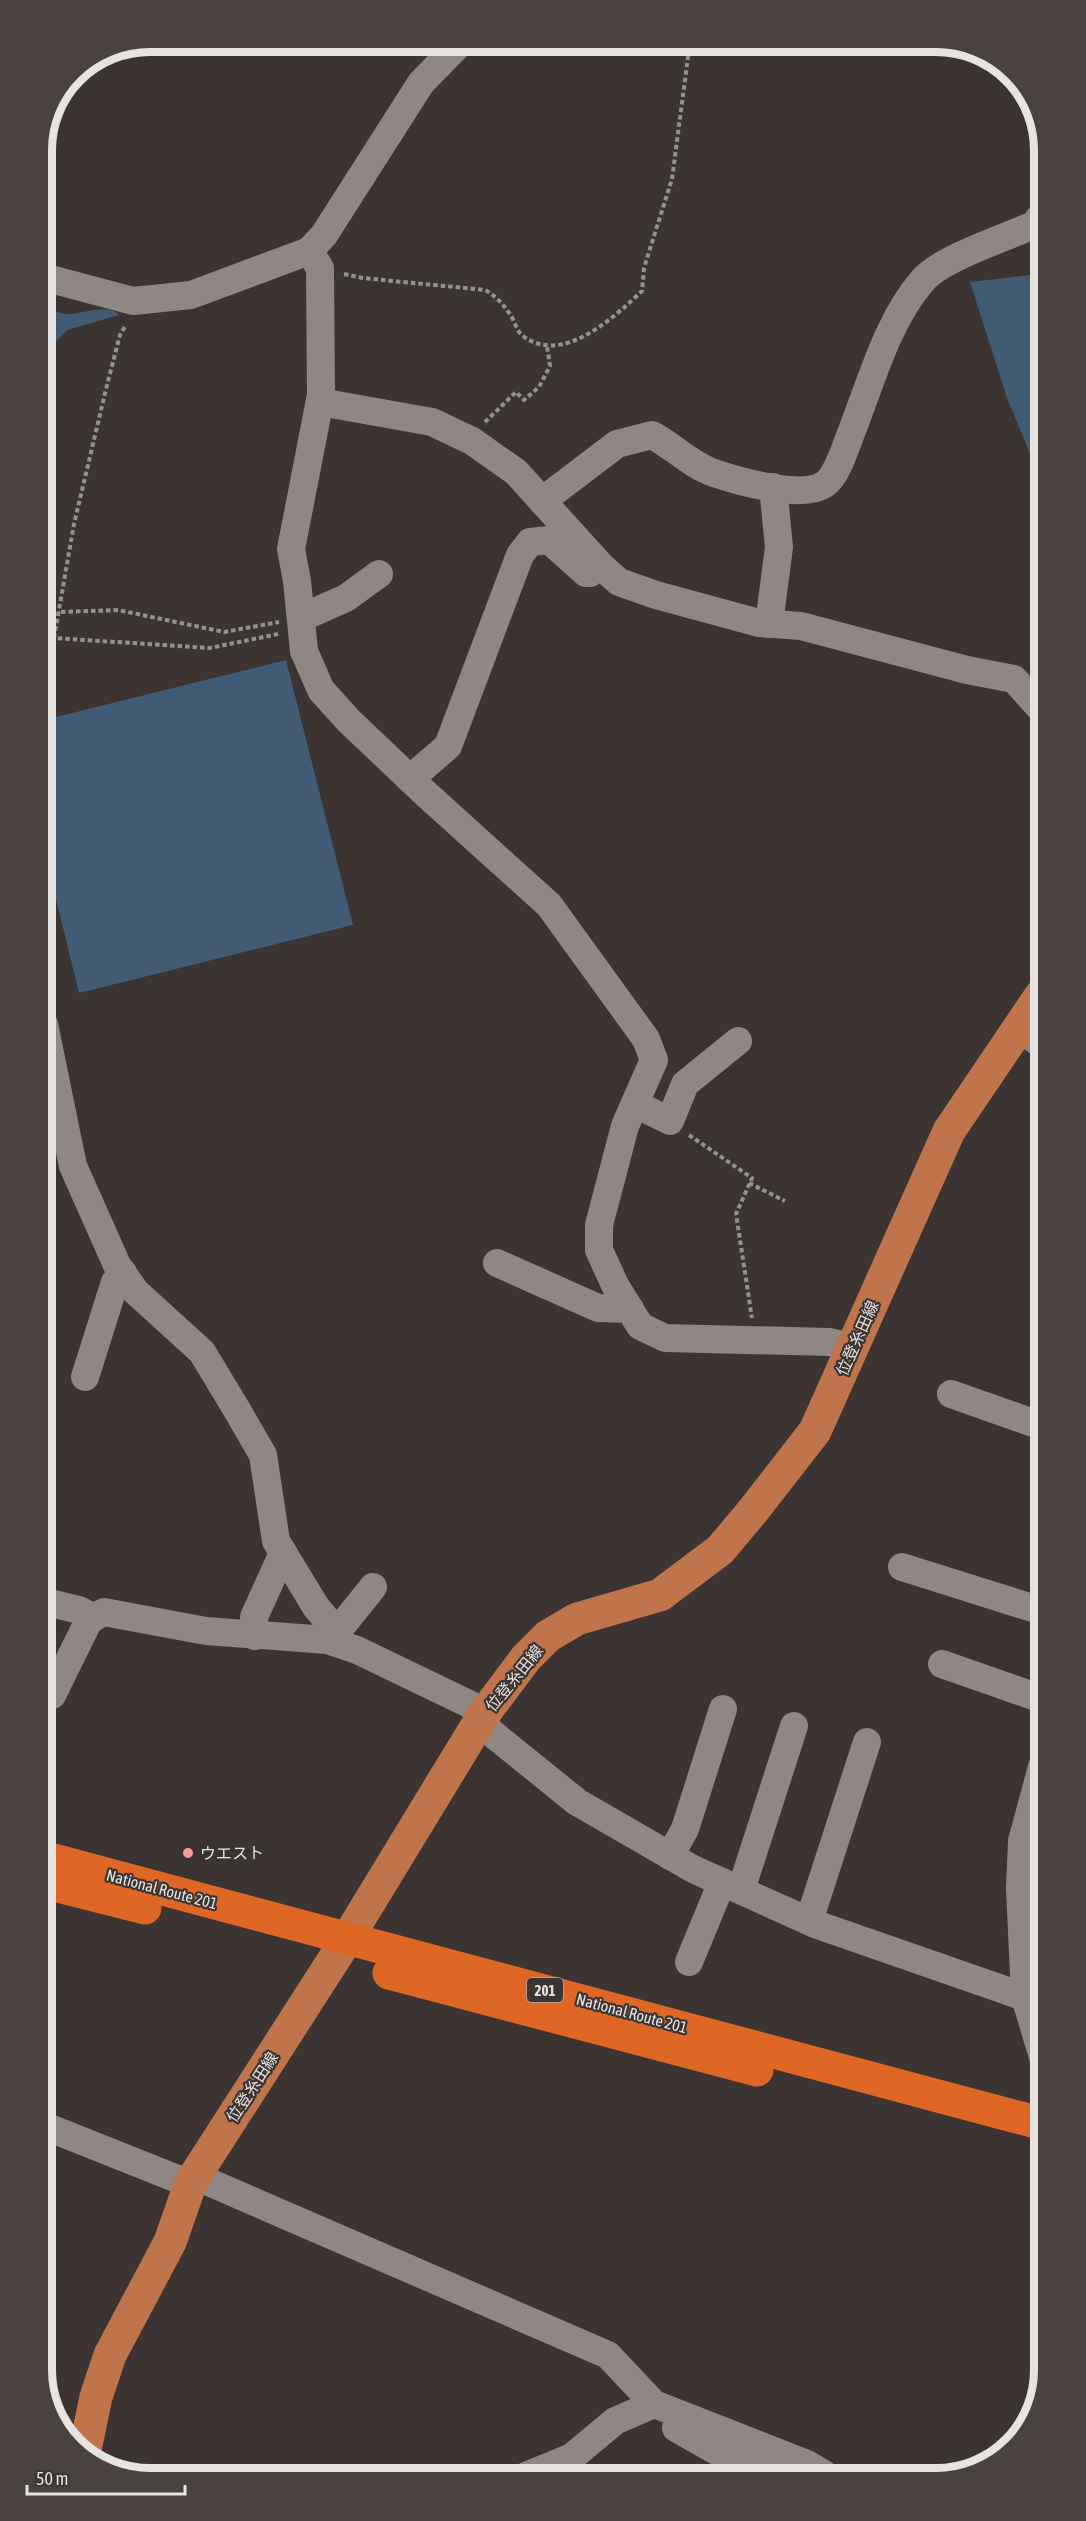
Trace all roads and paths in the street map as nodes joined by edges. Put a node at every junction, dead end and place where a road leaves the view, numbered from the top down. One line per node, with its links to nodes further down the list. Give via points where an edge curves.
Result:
1 (451, 52): 4 (street, via 421,83 324,235)
2 (689, 53): 7 (path, via 672,179 644,268 642,291 592,331 557,347)
3 (1034, 225): 10 (street, via 938,266 924,278 909,297 887,342 838,466 825,484 806,490)
4 (315, 259): 6 (street, via 191,295); 7 (path, via 363,278 485,290 495,296 521,335); 8 (street)
5 (53, 281): 6 (street)
6 (134, 301): 14 (path, via 118,345 74,524)
7 (547, 345): 9 (path, via 550,366 539,387 524,400 516,392 491,414)
8 (320, 402): 9 (street, via 432,422); 15 (street, via 291,549)
9 (472, 441): 11 (street, via 516,472)
10 (773, 487): 11 (street, via 713,473 652,435 617,444); 16 (street, via 779,547)
11 (542, 501): 12 (street)
12 (608, 572): 16 (street, via 619,582 656,595); 19 (street, via 586,573 549,540 530,542 520,555 448,746)
13 (379, 574): 15 (street)
14 (61, 612): 15 (path, via 118,610 224,632); 17 (path)
15 (301, 623): 17 (path, via 210,648); 19 (street, via 304,651 321,690)
16 (769, 624): 18 (street, via 801,626 1014,679)
17 (54, 638)
18 (1034, 701)
19 (410, 779): 24 (street, via 549,905 646,1039 654,1060)
20 (1034, 1021): 21 (main road, 位登糸田線)
21 (1030, 1036): 32 (main road, 位登糸田線, via 950,1131)
22 (738, 1041): 25 (street, via 685,1084)
23 (53, 1066): 29 (street, via 73,1166)
24 (635, 1104): 25 (street); 30 (street, via 625,1126 599,1225 598,1250)
25 (670, 1121): 26 (path, via 752,1178)
26 (749, 1184): 27 (path); 31 (path, via 736,1214)
27 (785, 1201)
28 (497, 1263): 30 (street, via 598,1308)
29 (123, 1273): 33 (street, via 115,1282); 36 (street, via 135,1291 202,1352 263,1455 276,1541)
30 (630, 1309): 31 (street, via 640,1326 665,1338)
31 (754, 1340): 32 (street, via 830,1342)
32 (853, 1348): 49 (main road, 位登糸田線, via 815,1431 720,1550 660,1595 577,1619 548,1636 526,1658)
33 (85, 1377)
34 (951, 1394): 35 (street)
35 (1034, 1423)
36 (283, 1552): 42 (street, via 254,1617); 43 (street)
37 (902, 1567): 40 (street)
38 (373, 1587): 43 (street)
39 (52, 1604): 41 (street)
40 (1034, 1608)
41 (93, 1618): 42 (street, via 104,1612); 44 (street)
42 (255, 1636): 43 (street)
43 (337, 1638): 49 (street)
44 (58, 1655): 46 (street)
45 (942, 1664): 47 (street)
46 (52, 1693)
47 (1034, 1696)
48 (723, 1709): 53 (street, via 686,1829)
49 (484, 1714): 53 (street, via 488,1730 578,1802); 58 (main road, 位登糸田線)
50 (794, 1726): 56 (street)
51 (867, 1742): 57 (street)
52 (1034, 1797): 60 (street, via 1022,1842)
53 (670, 1856): 56 (street)
54 (52, 1860): 58 (highway, National Route 201 / 201)
55 (52, 1884): 58 (highway, National Route 201 / 201)
56 (731, 1886): 57 (street); 59 (street)
57 (809, 1921): 60 (street)
58 (341, 1948): 62 (highway, National Route 201 / 201); 64 (highway, National Route 201 / 201); 65 (main road, 位登糸田線)
59 (688, 1962)
60 (1025, 1997): 61 (street)
61 (1034, 2027)
62 (1034, 2122)
63 (52, 2129): 65 (street)
64 (1034, 2142)
65 (191, 2182): 66 (street, via 204,2180 275,2209 608,2355); 67 (main road, 位登糸田線, via 170,2242 110,2355)
66 (649, 2407): 68 (street); 69 (street, via 615,2421 572,2457); 70 (street)
67 (86, 2444)
68 (738, 2467)
69 (545, 2468)
70 (813, 2468)

